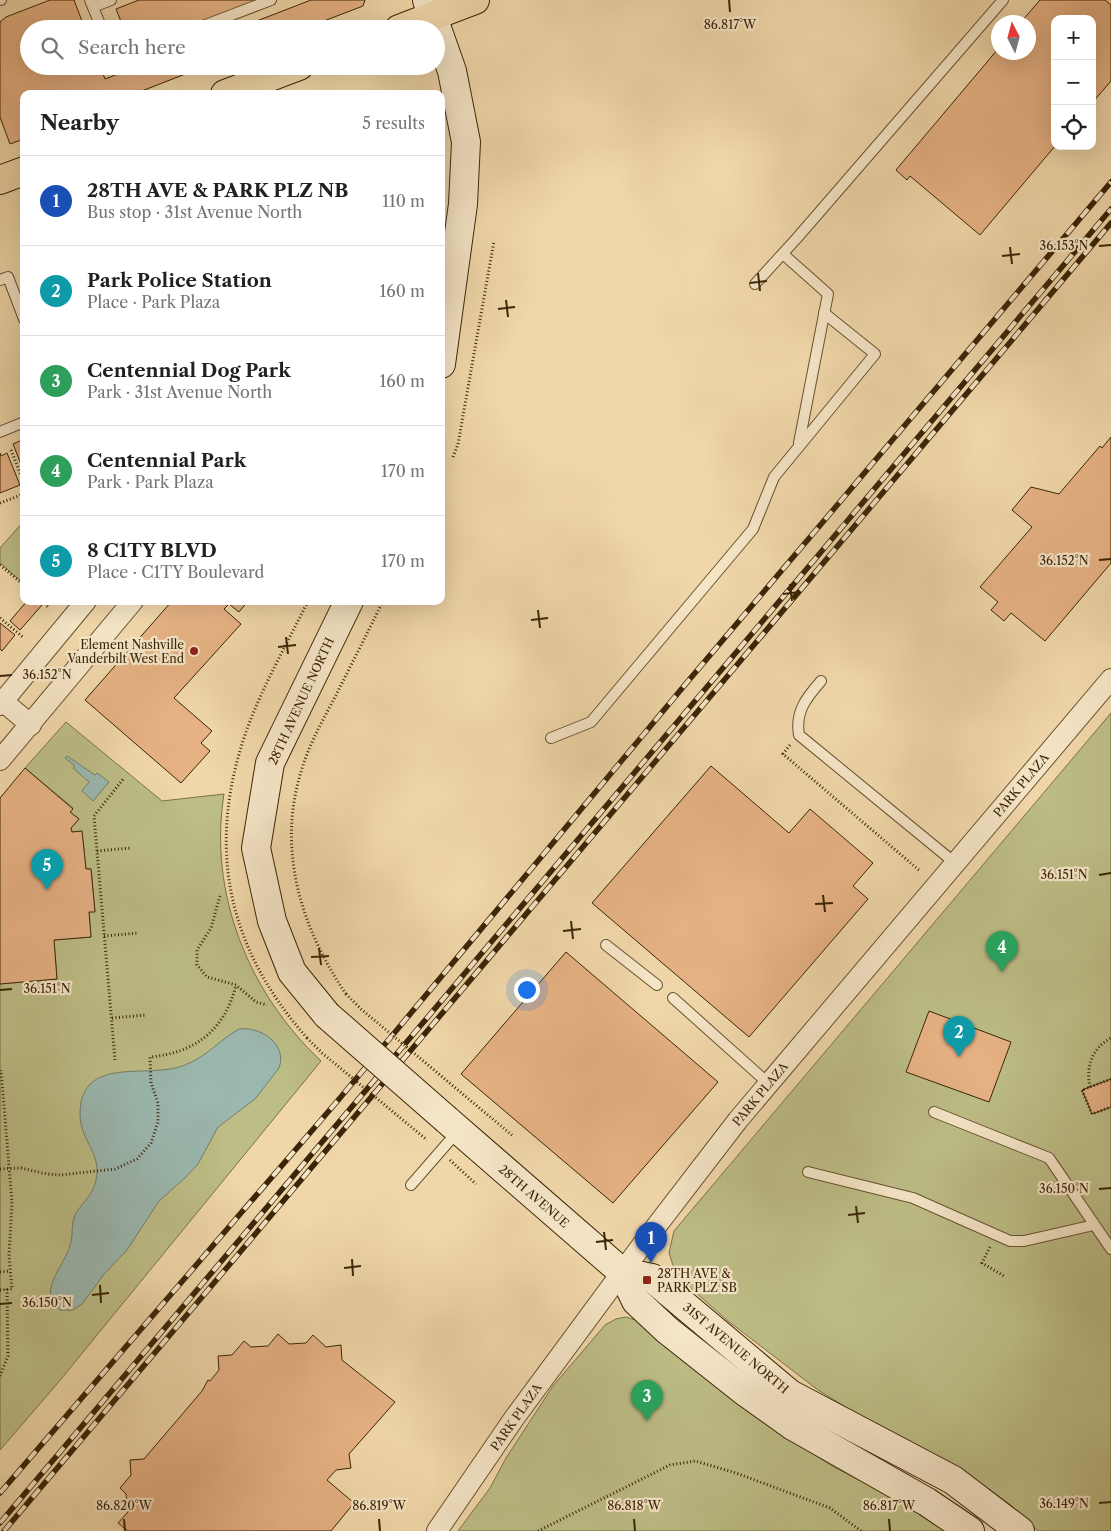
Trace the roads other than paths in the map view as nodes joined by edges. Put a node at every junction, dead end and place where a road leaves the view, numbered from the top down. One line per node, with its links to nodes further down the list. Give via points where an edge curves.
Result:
1 (111, 0): 5 (lane)
2 (271, 0): 8 (lane)
3 (475, 0): 6 (main road)
4 (1004, 0): 16 (lane)
5 (91, 4): 7 (lane)
6 (430, 8): 9 (main road); 10 (main road)
7 (98, 20)
8 (219, 20)
9 (412, 20)
10 (434, 20)
11 (445, 51): 21 (main road, via 466,142 463,204)
12 (275, 75): 13 (main road)
13 (236, 90)
14 (20, 172): 15 (main road)
15 (0, 180)
16 (783, 254): 18 (lane); 20 (lane, via 828,294)
17 (0, 280): 19 (lane, via 8,277)
18 (755, 284)
19 (20, 308)
20 (824, 313): 24 (lane); 24 (lane, via 875,354)
21 (445, 335)
22 (20, 424): 23 (lane)
23 (0, 432)
24 (799, 446): 32 (lane, via 774,477 753,530 591,722)
25 (83, 605): 30 (street)
26 (130, 605): 31 (street)
27 (347, 605): 40 (main road, 28TH AVENUE NORTH, bridge, via 270,763 256,848 272,921 292,972 327,1015)
28 (1111, 679): 34 (street, PARK PLAZA)
29 (821, 681): 34 (lane, via 799,714 800,735)
30 (1, 702): 31 (street)
31 (31, 725): 33 (street)
32 (551, 738)
33 (0, 760)
34 (955, 863): 38 (street, PARK PLAZA)
35 (606, 945): 36 (lane)
36 (657, 984)
37 (673, 998): 38 (lane)
38 (769, 1084): 45 (street, PARK PLAZA)
39 (934, 1112): 43 (lane, via 1049,1158)
40 (453, 1125): 42 (lane); 45 (main road, 28TH AVENUE)
41 (808, 1172): 43 (lane, via 913,1198 1010,1241 1024,1241)
42 (411, 1185)
43 (1094, 1225): 44 (lane)
44 (1111, 1249)
45 (622, 1272): 46 (street, PARK PLAZA, via 515,1417); 47 (main road, 31ST AVENUE NORTH, via 636,1301 744,1391 792,1426 927,1502); 48 (main road, 31ST AVENUE NORTH, via 652,1278 790,1394 953,1480)
46 (437, 1531)
47 (970, 1531)
48 (1020, 1531)

